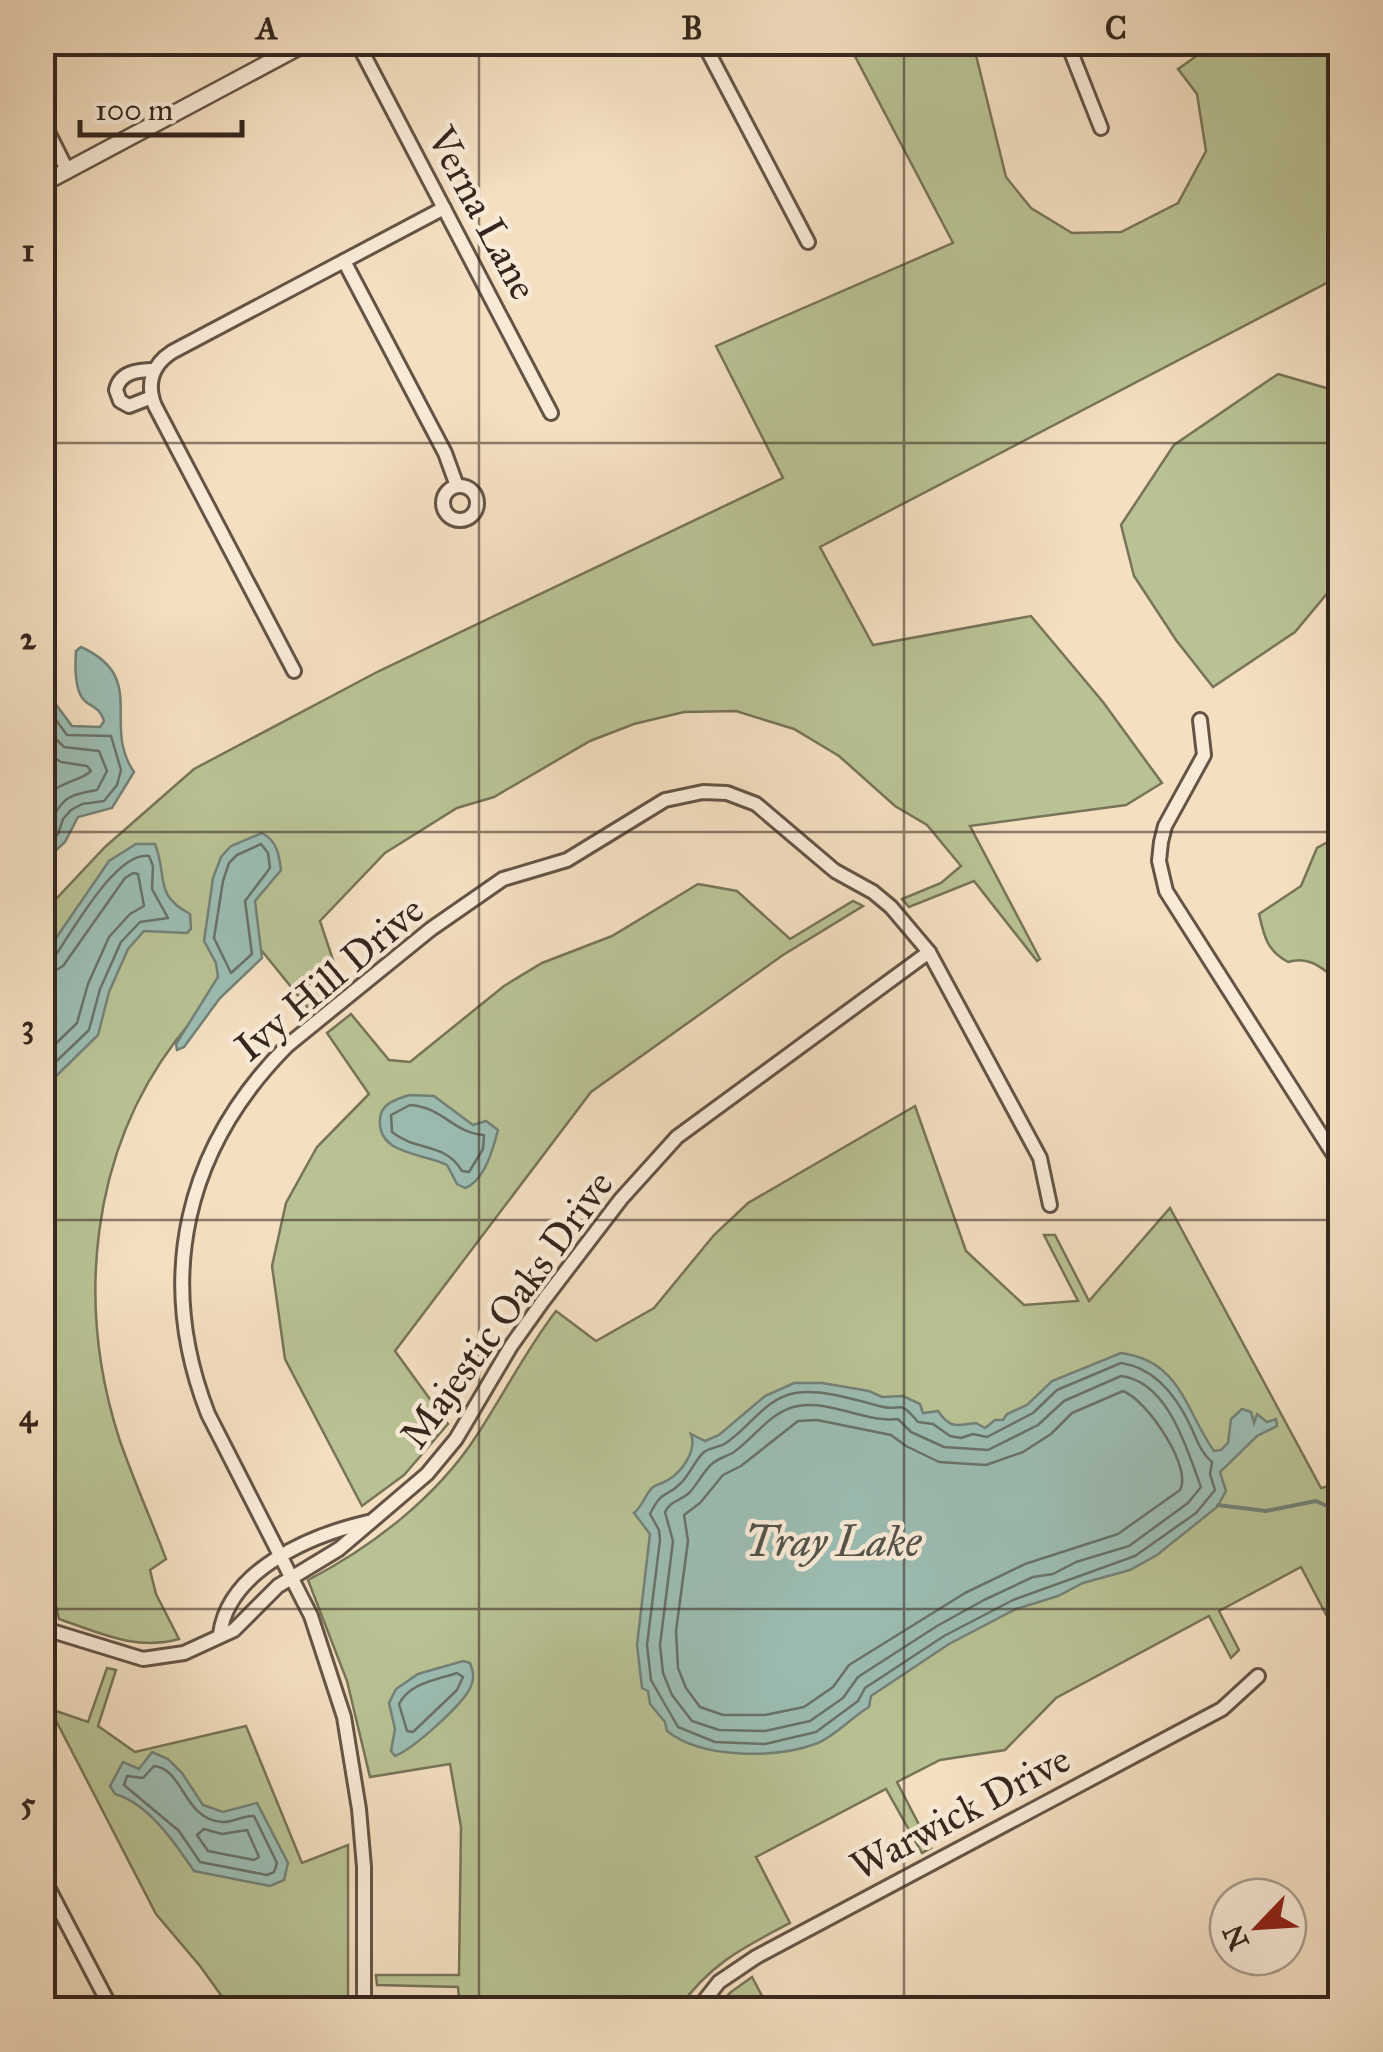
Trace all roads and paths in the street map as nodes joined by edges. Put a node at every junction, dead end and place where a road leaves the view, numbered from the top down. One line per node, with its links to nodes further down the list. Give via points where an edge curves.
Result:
1 (308, 42): 7 (street)
2 (358, 42): 9 (street, Verna Lane)
3 (703, 42): 10 (street)
4 (1067, 42): 6 (street)
5 (42, 120): 7 (street)
6 (1101, 128)
7 (67, 170): 8 (street)
8 (42, 184)
9 (444, 208): 11 (street); 14 (street, Verna Lane)
10 (808, 242)
11 (344, 261): 12 (street, via 172,352); 15 (street)
12 (154, 370): 13 (street); 13 (street, via 138,370 116,390 129,406)
13 (152, 396): 16 (street)
14 (551, 412)
15 (457, 486)
16 (294, 671)
17 (1200, 720): 19 (street, via 1204,755 1161,842 1166,891)
18 (929, 952): 20 (street, Ivy Hill Drive, via 1040,1158); 21 (street, Majestic Oaks Drive, via 677,1137 543,1301 456,1439); 22 (street, Ivy Hill Drive, via 892,908 835,872 756,804 703,792 666,800 567,860 504,879 288,1045 246,1090 212,1149 191,1212 181,1282 196,1383)
19 (1340, 1158)
20 (1050, 1205)
21 (372, 1522): 22 (street, Majestic Oaks Drive); 23 (street, Majestic Oaks Drive)
22 (281, 1554): 23 (street, Ivy Hill Drive); 25 (street, Majestic Oaks Drive, via 239,1593 222,1617)
23 (290, 1576): 25 (street, Majestic Oaks Drive, via 234,1630); 29 (street, Ivy Hill Drive, via 325,1653 352,1755 364,1867)
24 (42, 1628): 25 (street, Majestic Oaks Drive, via 143,1659 184,1653)
25 (220, 1634)
26 (1258, 1676): 30 (street, Warwick Drive, via 1222,1709 756,1957 719,1982)
27 (42, 1876): 28 (street)
28 (112, 2010)
29 (364, 2010)
30 (697, 2010)

